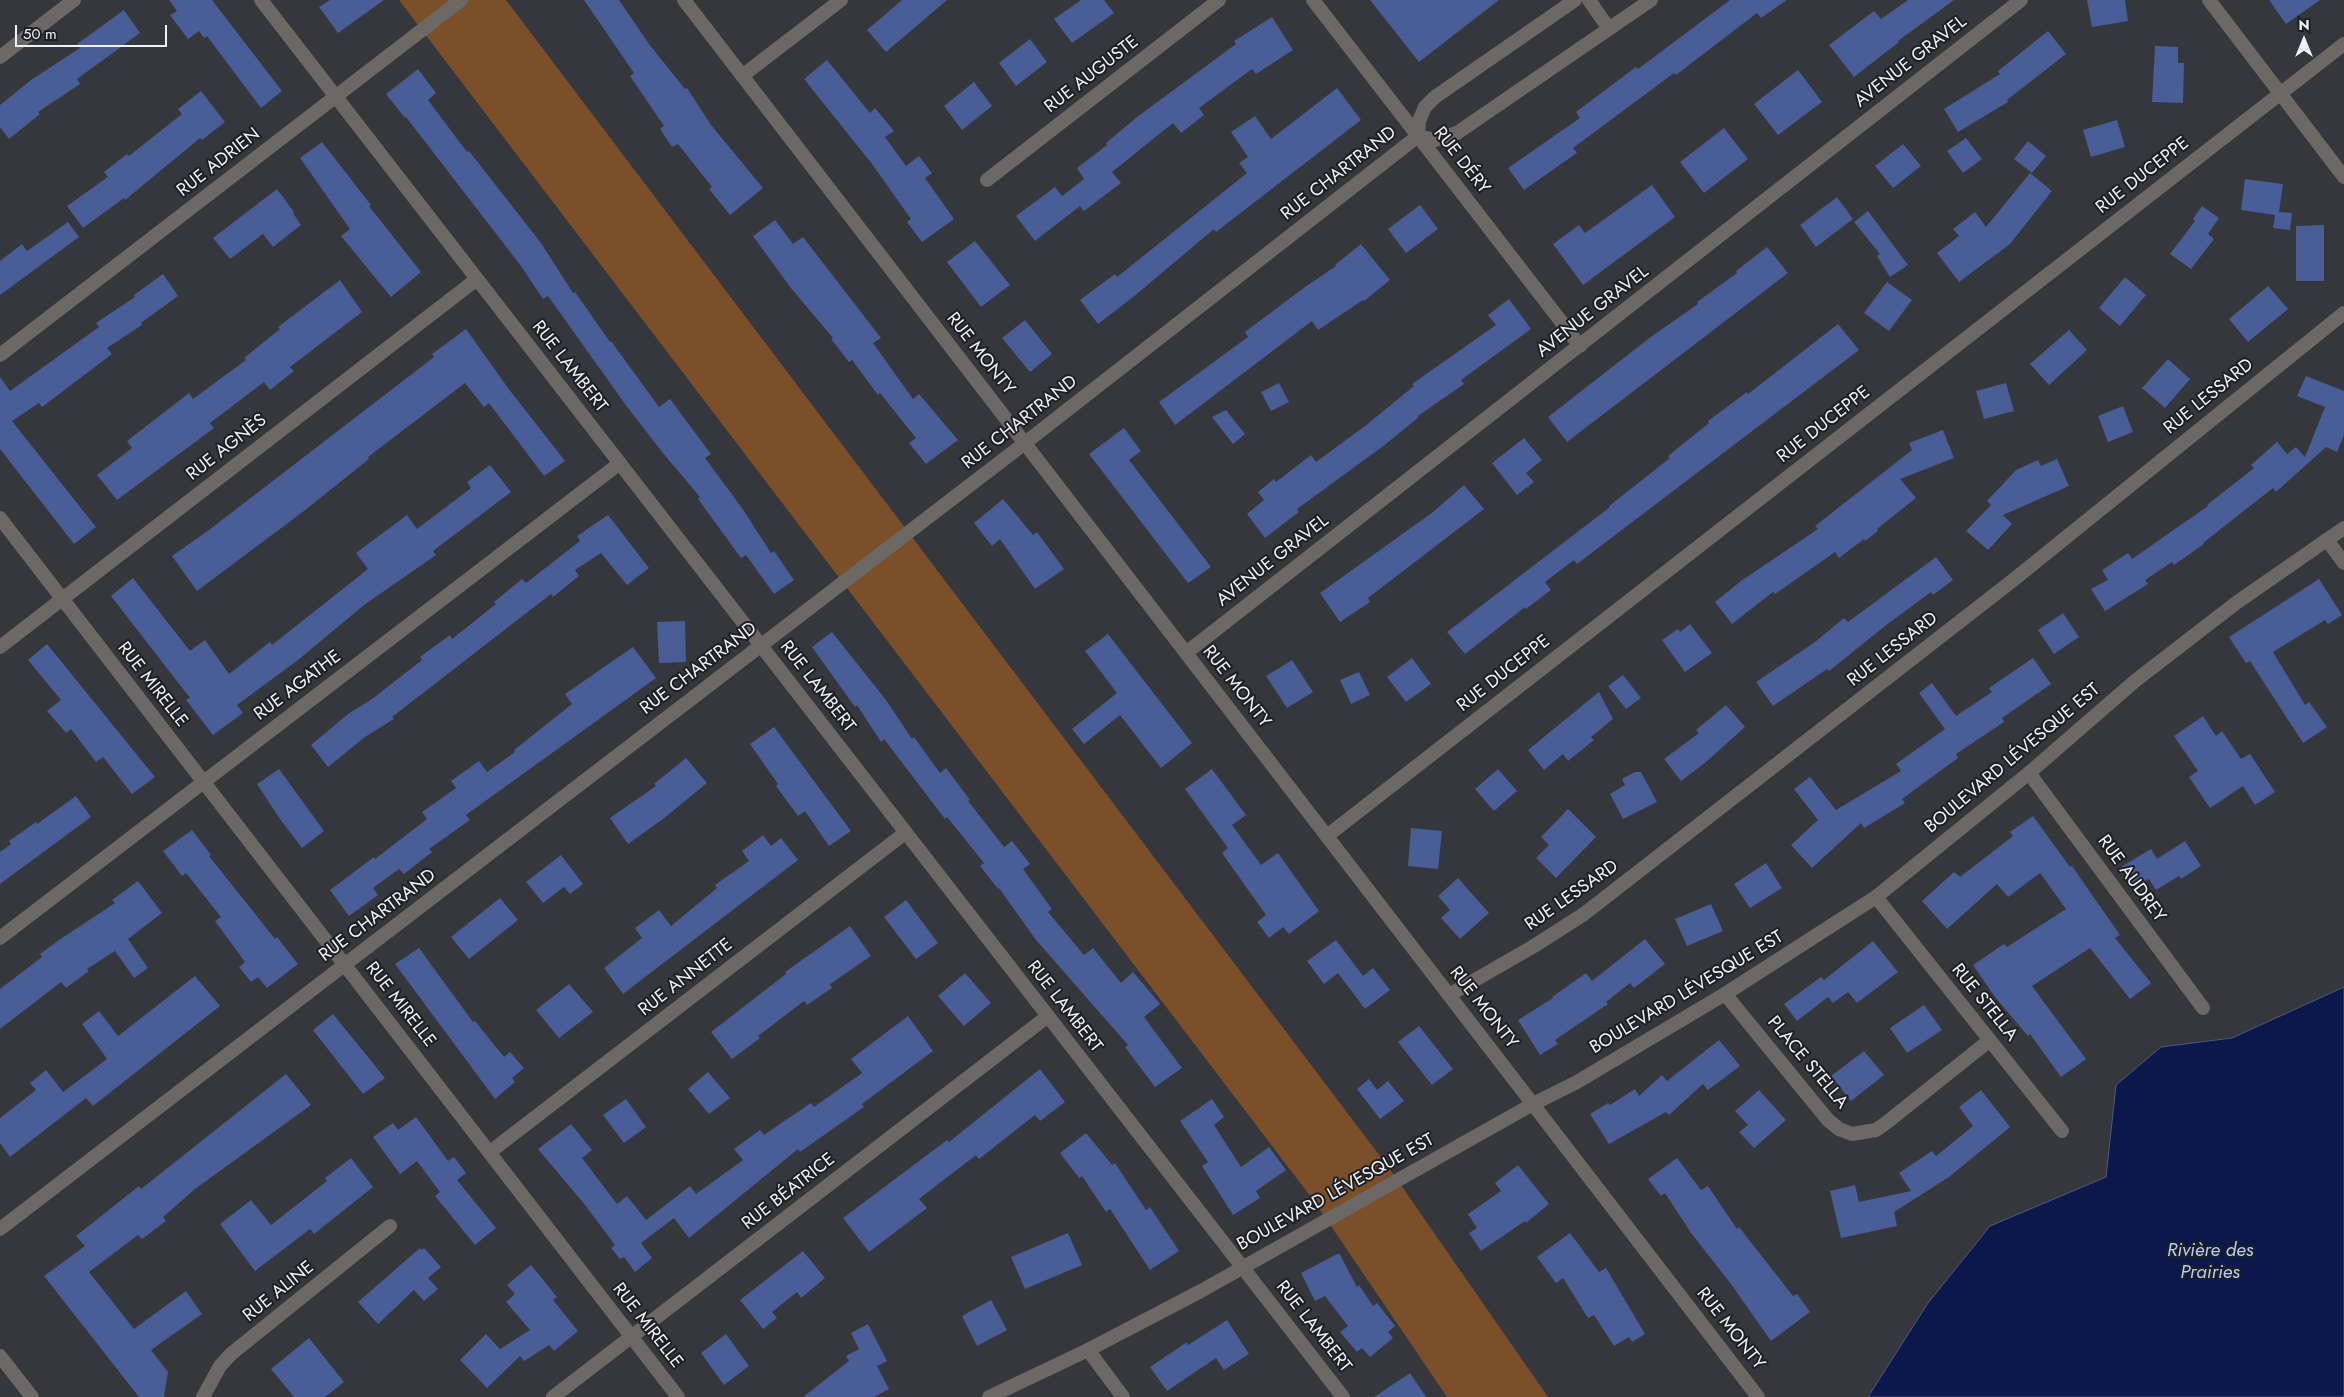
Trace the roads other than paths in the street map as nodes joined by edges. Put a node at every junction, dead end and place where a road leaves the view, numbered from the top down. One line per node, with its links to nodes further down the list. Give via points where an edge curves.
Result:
1 (74, 0): 15 (street)
2 (261, 0): 18 (street, RUE LAMBERT)
3 (461, 0): 18 (street, RUE ADRIEN)
4 (684, 0): 16 (street, RUE MONTY)
5 (841, 0): 16 (street)
6 (1219, 0): 21 (street, RUE AUGUSTE)
7 (1312, 0): 19 (street, RUE DÉRY)
8 (1575, 0): 19 (street, RUE CHARTRAND, via 1435,97 1425,107)
9 (1590, 0): 13 (street)
10 (1650, 0): 13 (street, RUE CHARTRAND)
11 (2022, 0): 24 (street, AVENUE GRAVEL)
12 (2209, 0): 17 (street)
13 (1610, 28): 19 (street, RUE CHARTRAND, via 1457,133 1435,140)
14 (2344, 44): 17 (street, RUE DUCEPPE)
15 (0, 57)
16 (742, 76): 26 (street, RUE MONTY)
17 (2280, 94): 20 (street); 39 (street, RUE DUCEPPE)
18 (336, 96): 22 (street, RUE LAMBERT); 25 (street, RUE ADRIEN)
19 (1418, 136): 24 (street, RUE DÉRY); 26 (street, RUE CHARTRAND)
20 (2344, 177)
21 (987, 180)
22 (477, 279): 27 (street, RUE LAMBERT); 32 (street, RUE AGNÈS)
23 (2344, 312): 44 (street, RUE LESSARD, via 2012,581 1584,914)
24 (1580, 346): 35 (street, AVENUE GRAVEL)
25 (0, 355)
26 (1025, 444): 33 (street, RUE CHARTRAND); 35 (street, RUE MONTY)
27 (620, 464): 33 (street, RUE LAMBERT); 37 (street, RUE AGATHE)
28 (0, 518): 32 (street, RUE MIRELLE)
29 (2344, 528): 30 (street, BOULEVARD LÉVESQUE EST)
30 (2328, 540): 31 (street); 36 (street, BOULEVARD LÉVESQUE EST, via 2236,603 2135,682)
31 (2344, 562)
32 (62, 599): 34 (street, RUE AGNÈS); 37 (street, RUE MIRELLE)
33 (761, 646): 38 (street, RUE LAMBERT); 42 (street, RUE CHARTRAND)
34 (0, 647)
35 (1186, 653): 39 (street, RUE MONTY)
36 (2029, 773): 40 (street, BOULEVARD LÉVESQUE EST); 45 (street, RUE AUDREY)
37 (204, 782): 41 (street, RUE AGATHE); 42 (street, RUE MIRELLE)
38 (906, 833): 46 (street, RUE LAMBERT); 50 (street, RUE ANNETTE)
39 (1327, 836): 44 (street, RUE MONTY)
40 (1876, 898): 43 (street, BOULEVARD LÉVESQUE EST); 47 (street, RUE STELLA)
41 (0, 938)
42 (344, 965): 50 (street, RUE MIRELLE); 52 (street, RUE CHARTRAND)
43 (1725, 994): 47 (street, PLACE STELLA, via 1828,1120 1852,1134 1876,1130); 48 (street, BOULEVARD LÉVESQUE EST, via 1577,1082)
44 (1449, 995): 48 (street, RUE MONTY)
45 (2203, 1008)
46 (1048, 1016): 53 (street, RUE LAMBERT); 54 (street, RUE BÉATRICE)
47 (1990, 1040): 49 (street, RUE STELLA)
48 (1533, 1104): 53 (street, BOULEVARD LÉVESQUE EST); 64 (street, RUE MONTY)
49 (2062, 1131)
50 (490, 1152): 54 (street, RUE MIRELLE)
51 (390, 1226): 58 (street, RUE ALINE, via 232,1354 220,1366)
52 (0, 1229)
53 (1242, 1268): 55 (street, BOULEVARD LÉVESQUE EST); 63 (street, RUE LAMBERT)
54 (631, 1337): 59 (street, RUE BÉATRICE); 60 (street, RUE MIRELLE)
55 (1088, 1350): 61 (street, BOULEVARD LÉVESQUE EST); 62 (street)
56 (0, 1356): 57 (street)
57 (32, 1397)
58 (203, 1397)
59 (553, 1397)
60 (678, 1397)
61 (989, 1397)
62 (1123, 1397)
63 (1343, 1397)
64 (1758, 1397)

